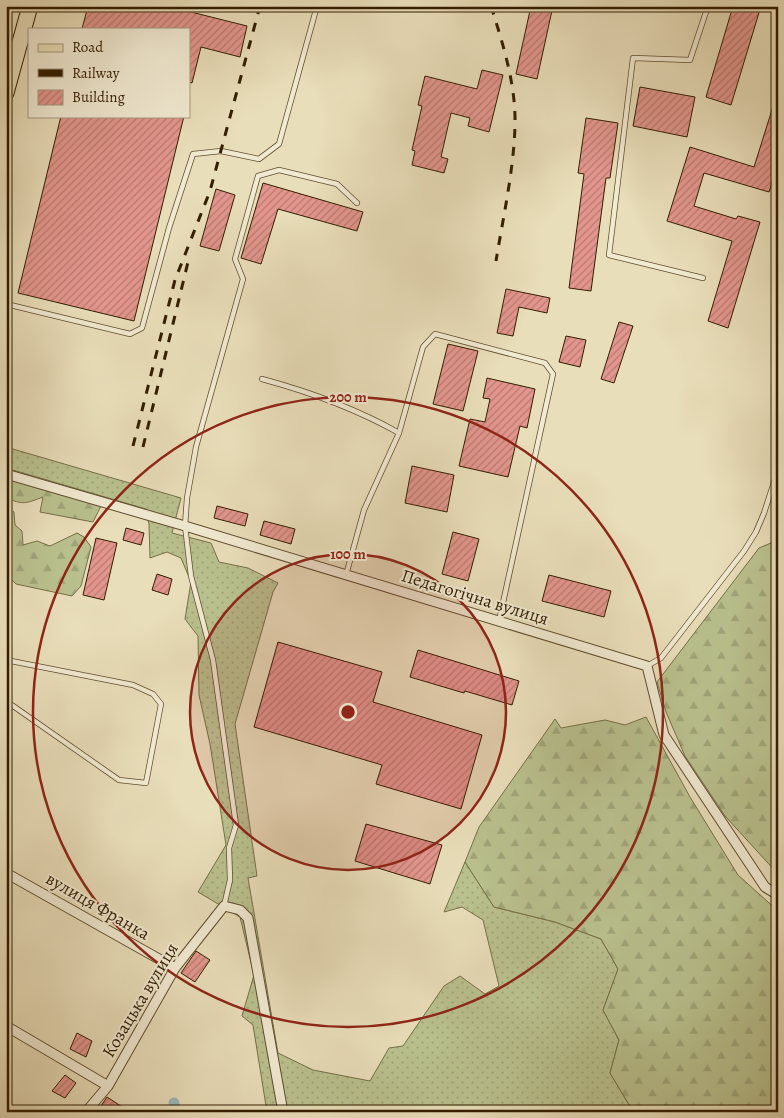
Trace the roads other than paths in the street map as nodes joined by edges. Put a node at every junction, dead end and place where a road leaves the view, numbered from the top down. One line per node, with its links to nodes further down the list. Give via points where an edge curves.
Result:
1 (30, 6): 4 (main road)
2 (317, 6): 8 (lane, via 279,144 259,158 221,151 193,154 142,328 130,334)
3 (708, 6): 7 (lane, via 690,60 633,58 609,255)
4 (10, 67): 5 (main road)
5 (6, 93)
6 (357, 203): 13 (lane, via 337,184 279,170 258,176 235,259 243,279 196,447 186,498)
7 (703, 278)
8 (6, 304)
9 (262, 379): 10 (lane, via 311,392 375,419)
10 (399, 433): 14 (lane, via 364,510); 15 (lane, via 423,347 435,334 545,364 553,374)
11 (778, 470): 17 (lane, via 764,513 744,551 661,658)
12 (6, 474): 13 (street, Педагогічна вулиця)
13 (185, 526): 14 (street, Педагогічна вулиця); 21 (lane, via 191,576 213,660 236,825 229,848 230,880)
14 (346, 575): 15 (street, Педагогічна вулиця)
15 (499, 621): 17 (street, Педагогічна вулиця)
16 (6, 660): 18 (lane, via 133,685 153,694 161,704 146,783 119,780)
17 (647, 666): 20 (street, via 664,735 765,887)
18 (6, 701)
19 (6, 872): 22 (street, вулиця Франка)
20 (778, 896)
21 (224, 906): 22 (street, Козацька вулиця); 26 (street, via 240,910 248,918)
22 (175, 968): 24 (street, Козацька вулиця)
23 (6, 1026): 24 (street)
24 (108, 1086): 25 (street, Козацька вулиця)
25 (86, 1112)
26 (283, 1112)

